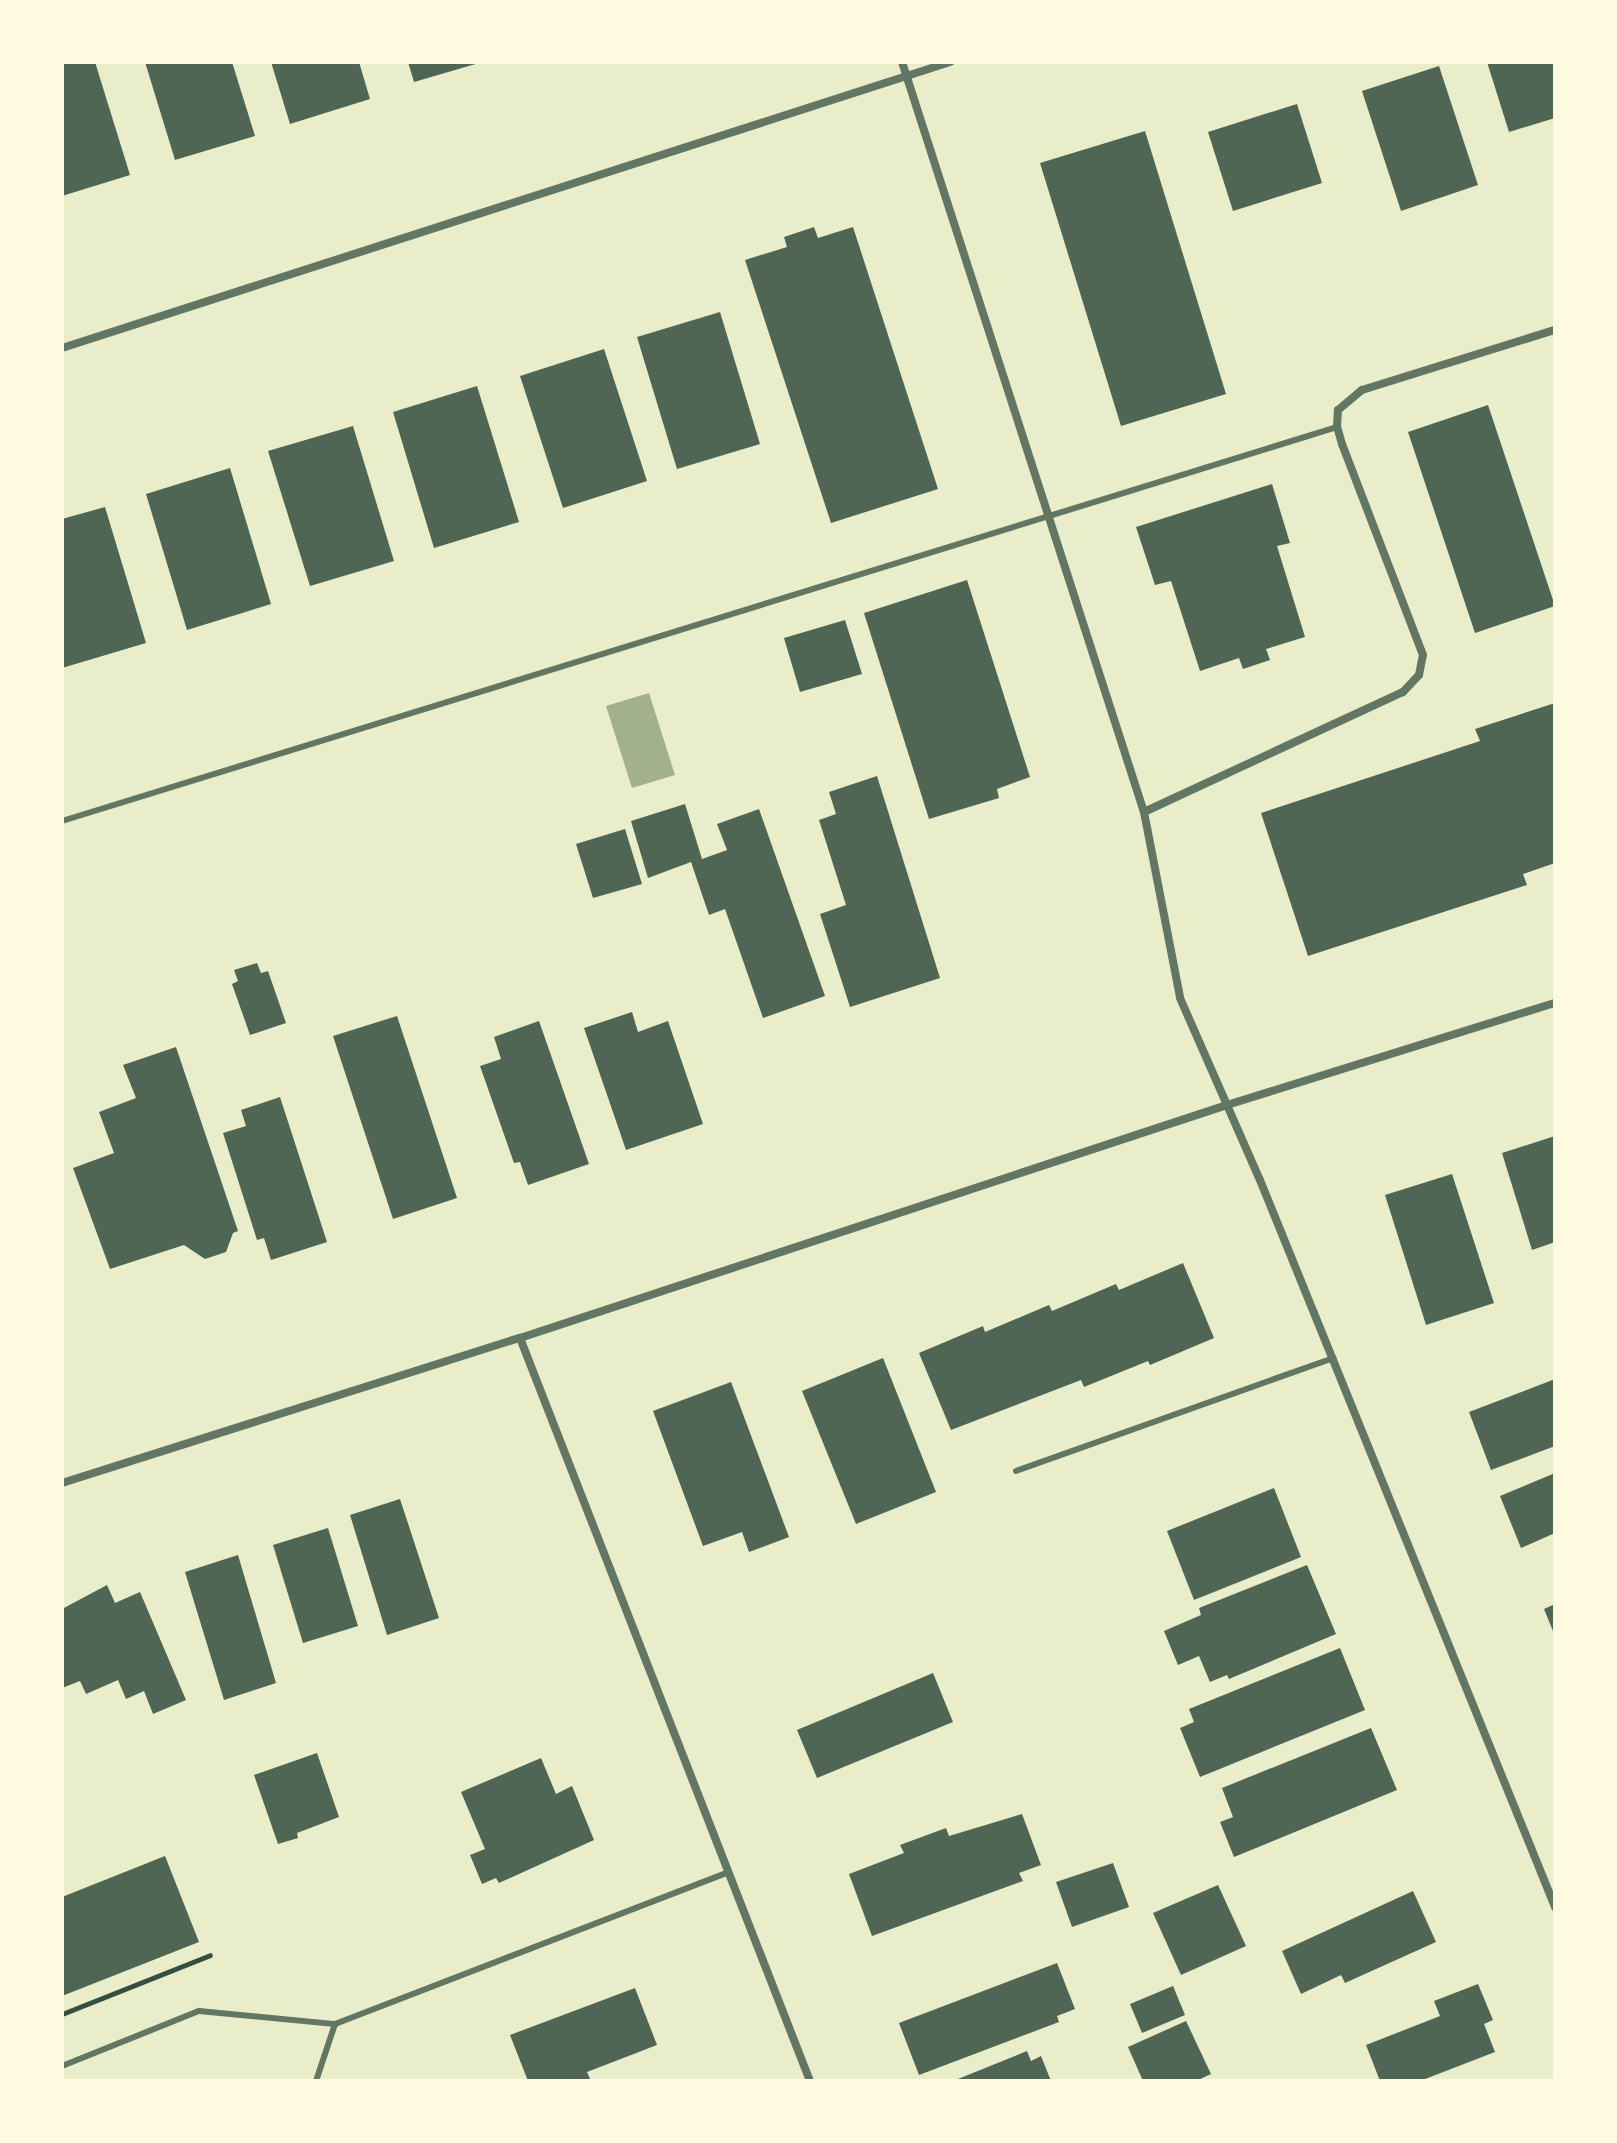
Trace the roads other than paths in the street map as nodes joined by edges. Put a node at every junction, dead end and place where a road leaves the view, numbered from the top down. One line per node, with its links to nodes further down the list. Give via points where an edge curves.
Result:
1 (902, 62): 3 (street)
2 (950, 62): 3 (street)
3 (906, 76): 5 (street); 7 (street)
4 (1555, 330): 6 (street, via 1362,390 1338,410)
5 (62, 348)
6 (1337, 427): 7 (lane); 8 (street, via 1423,655 1419,675 1403,692)
7 (1050, 518): 8 (street); 9 (lane)
8 (1144, 812): 11 (street, via 1180,998)
9 (62, 821)
10 (1555, 1003): 11 (street)
11 (1227, 1105): 12 (street); 13 (street)
12 (520, 1338): 15 (street); 16 (street)
13 (1333, 1358): 14 (lane); 17 (street)
14 (1016, 1471)
15 (62, 1483)
16 (729, 1872): 18 (lane); 21 (street)
17 (1555, 1907)
18 (335, 2024): 19 (lane, via 199,2011); 20 (lane)
19 (62, 2066)
20 (316, 2081)
21 (810, 2081)

